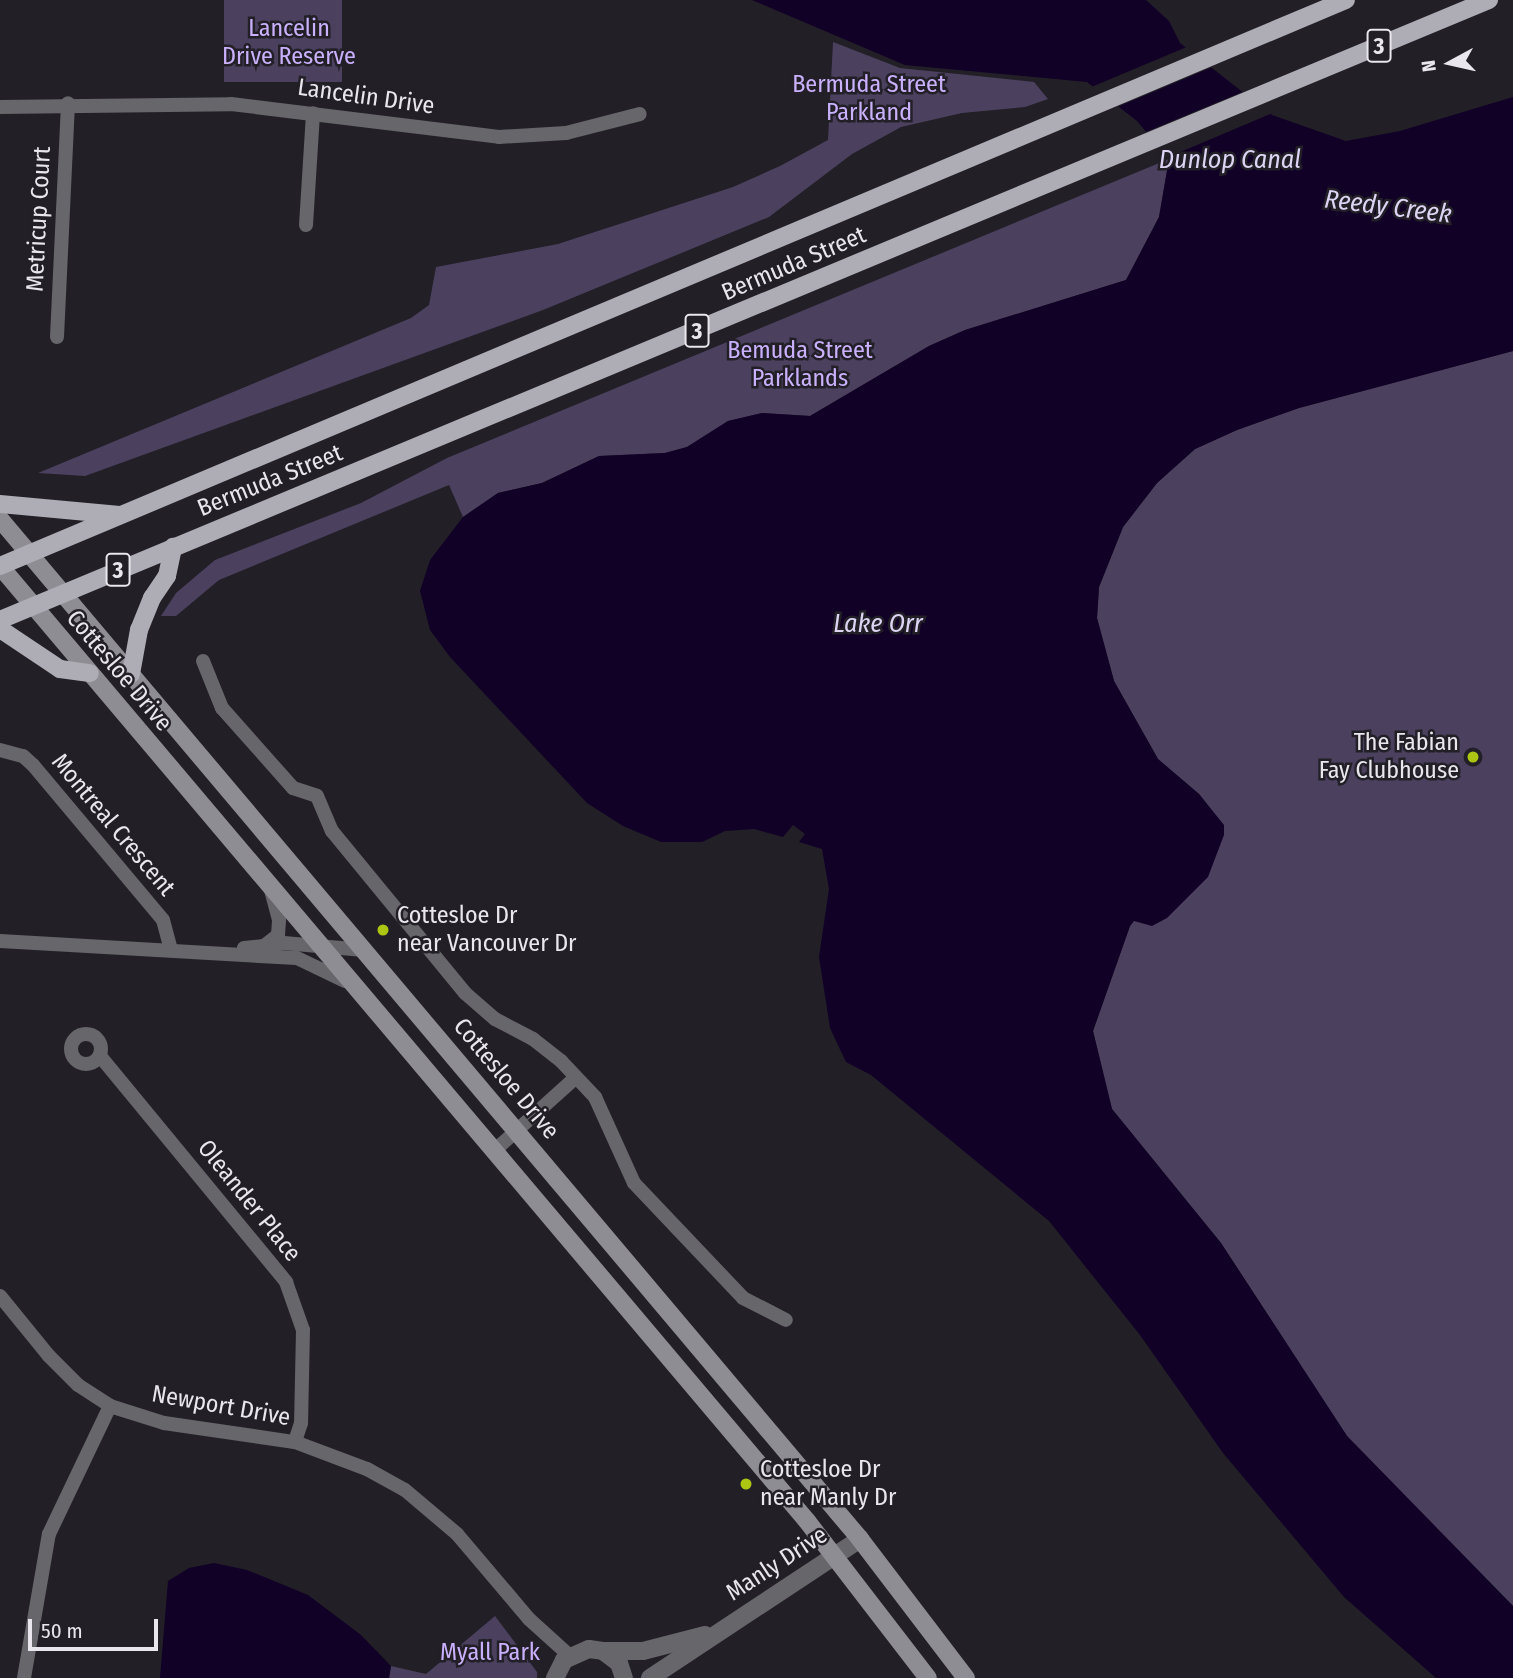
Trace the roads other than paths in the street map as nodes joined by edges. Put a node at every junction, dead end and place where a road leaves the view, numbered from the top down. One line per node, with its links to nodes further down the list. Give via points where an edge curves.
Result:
1 (1346, 0): 10 (main road, Bermuda Street / 3)
2 (1489, 0): 12 (main road, Bermuda Street / 3)
3 (68, 103): 4 (street, Lancelin Drive); 5 (street, Lancelin Drive, via 220,104); 8 (street, Metricup Court)
4 (0, 107)
5 (313, 113): 6 (street, Lancelin Drive, via 499,138 566,133); 7 (street)
6 (640, 114)
7 (306, 225)
8 (57, 337)
9 (0, 504): 10 (main road)
10 (119, 515): 13 (main road, Bermuda Street / 3)
11 (0, 519): 13 (main road, Cottesloe Drive)
12 (173, 547): 15 (main road, Bermuda Street / 3); 21 (main road, via 167,576 139,630)
13 (30, 554): 14 (main road, Bermuda Street / 3); 15 (main road, Cottesloe Drive)
14 (0, 566): 16 (main road, Cottesloe Drive)
15 (63, 594): 16 (main road, Bermuda Street / 3); 21 (main road, Cottesloe Drive)
16 (34, 606): 17 (main road, Bermuda Street / 3); 20 (main road, Cottesloe Drive)
17 (0, 620)
18 (0, 629): 20 (main road, via 60,669)
19 (203, 661): 32 (street, via 222,708 293,788 317,796 332,831 465,993 495,1019 548,1049)
20 (90, 673): 23 (main road, Cottesloe Drive)
21 (131, 674): 28 (main road, Cottesloe Drive)
22 (0, 750): 27 (street, Montreal Crescent, via 23,756 33,765 163,920)
23 (269, 886): 25 (main road, Cottesloe Drive); 26 (street, via 280,926 278,935)
24 (0, 941): 27 (street)
25 (319, 945): 26 (street); 28 (street); 30 (main road, Cottesloe Drive)
26 (264, 946): 29 (street)
27 (171, 949): 29 (street)
28 (364, 950): 33 (main road, Cottesloe Drive)
29 (204, 951): 30 (street, via 306,959)
30 (354, 986): 34 (main road, Cottesloe Drive)
31 (100, 1056): 38 (street, Oleander Place, via 286,1282 303,1330 301,1423)
32 (574, 1079): 33 (street); 36 (street, via 596,1097 617,1155 634,1183 743,1298)
33 (517, 1131): 34 (street); 39 (main road, Cottesloe Drive)
34 (494, 1151): 40 (main road, Cottesloe Drive)
35 (0, 1296): 37 (street, Newport Drive, via 78,1385)
36 (786, 1320)
37 (110, 1406): 38 (street, Newport Drive, via 164,1423); 44 (street, via 48,1534)
38 (295, 1442): 43 (street, Newport Drive, via 367,1469 436,1514 530,1619)
39 (860, 1539): 40 (street, Manly Drive); 49 (main road, Cottesloe Drive)
40 (836, 1556): 41 (street, Manly Drive); 48 (main road, Cottesloe Drive)
41 (719, 1630): 42 (street, Manly Drive, via 675,1646); 47 (street, Manly Drive)
42 (603, 1651): 43 (street, Manly Drive, via 589,1649); 46 (street, via 619,1663)
43 (570, 1656): 45 (street)
44 (24, 1678)
45 (555, 1678)
46 (624, 1678)
47 (650, 1678)
48 (928, 1678)
49 (966, 1678)

